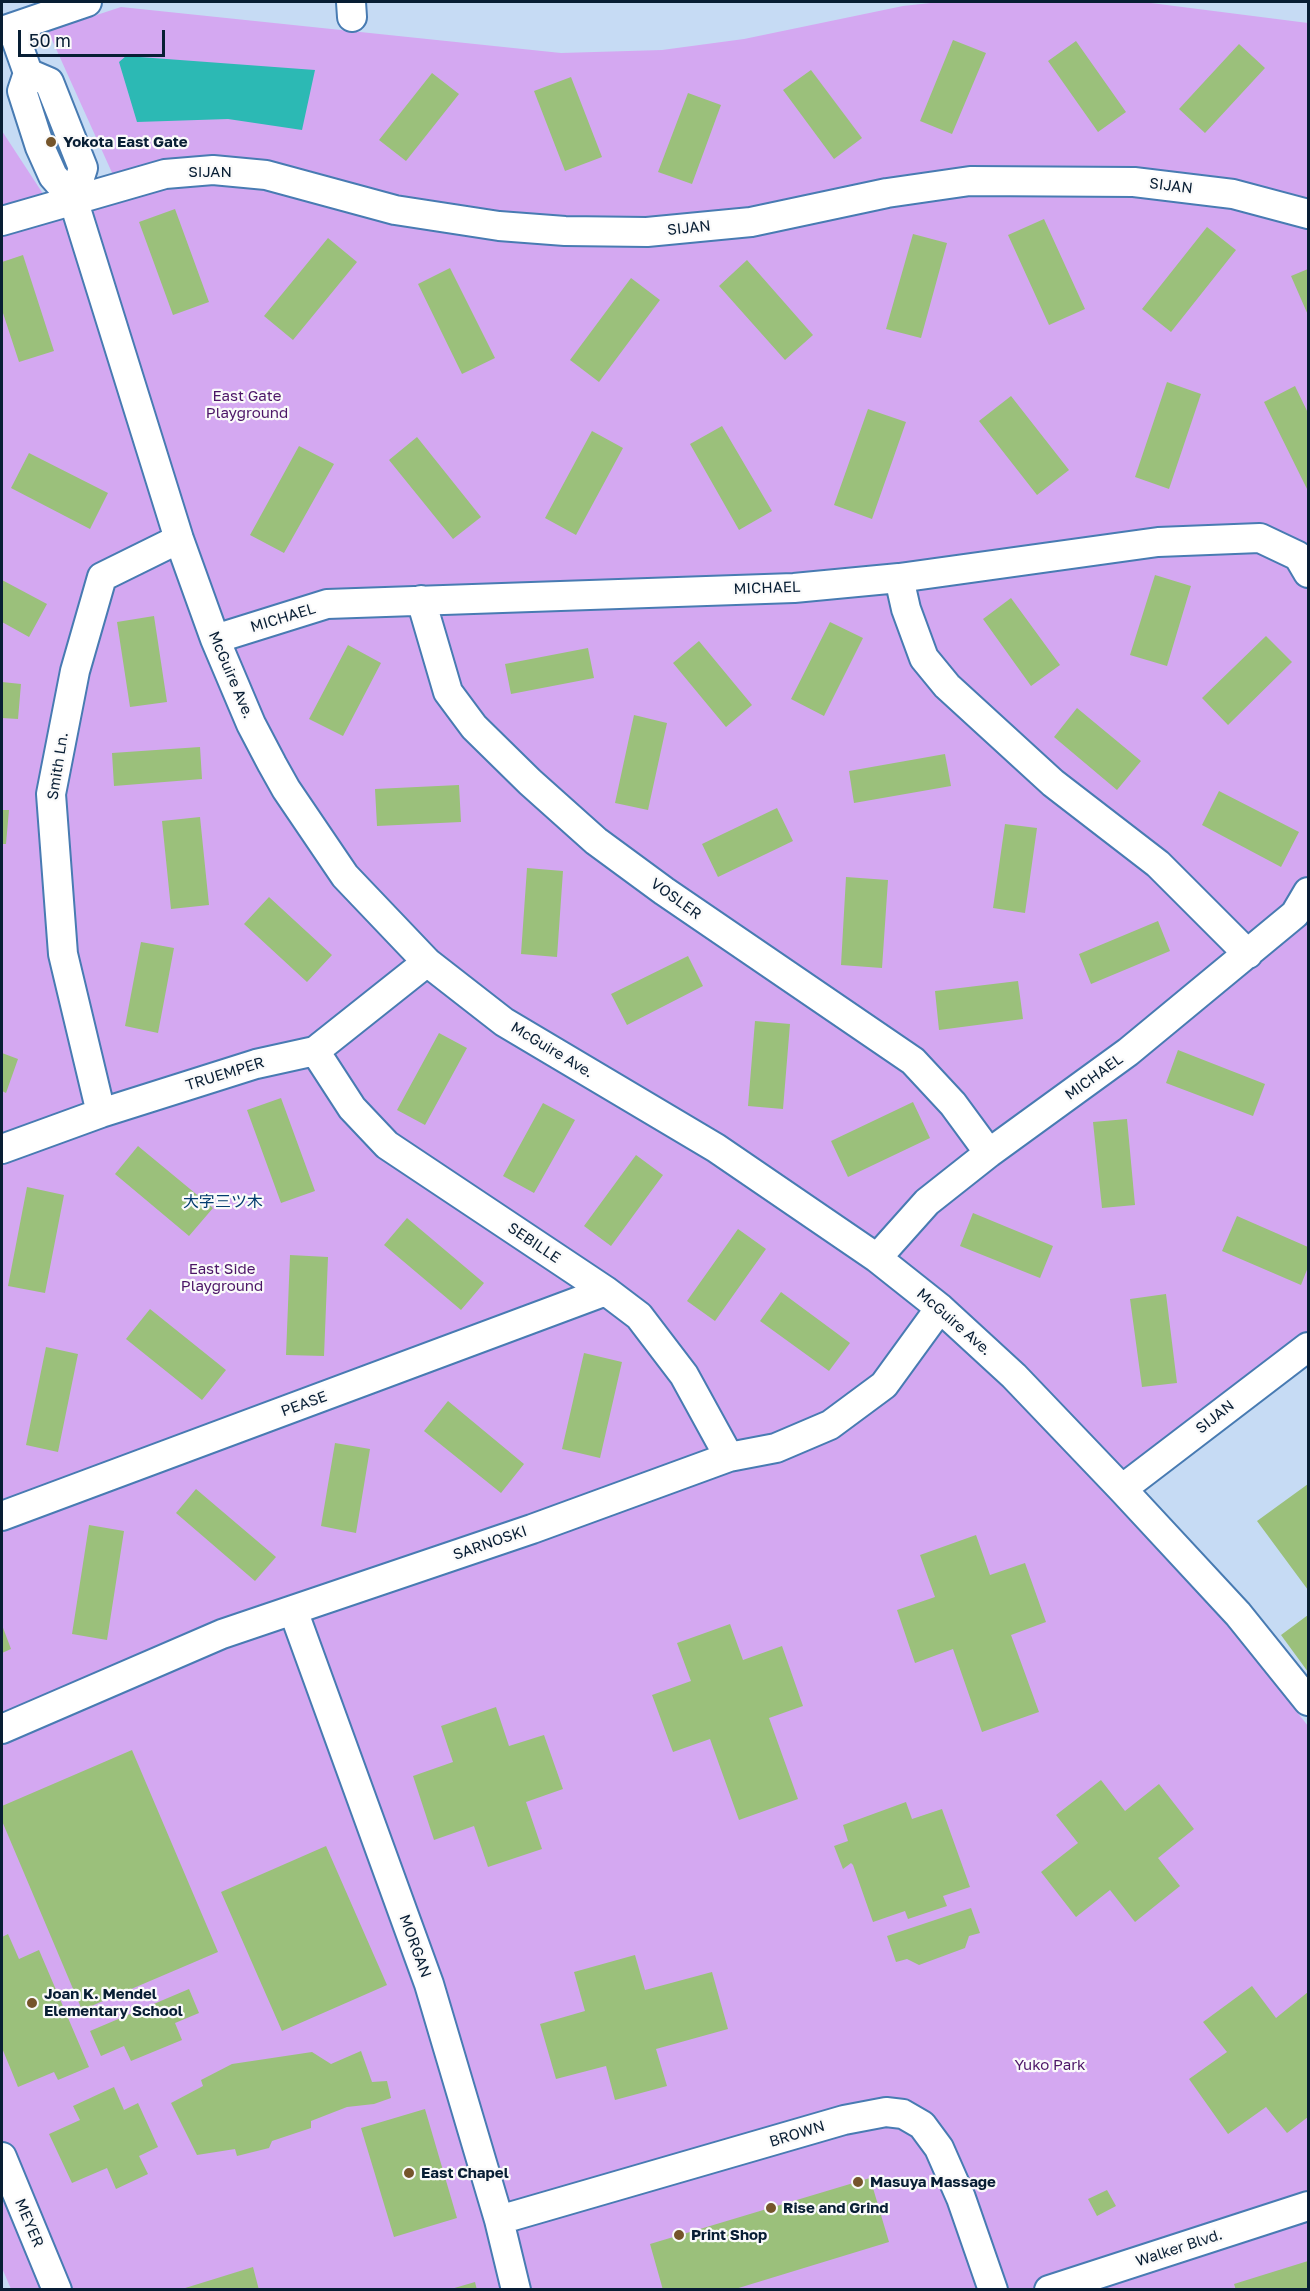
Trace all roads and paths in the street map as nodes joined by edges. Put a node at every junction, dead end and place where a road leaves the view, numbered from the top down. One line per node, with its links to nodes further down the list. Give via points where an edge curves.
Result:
1 (84, 2): 2 (street)
2 (7, 30): 3 (street, via 28,73 49,82 83,168)
3 (73, 199): 4 (street, SIJAN, via 165,174 213,170 266,175 395,210 499,226 565,231 647,232 751,222 887,193 982,181 1134,182 1233,194); 5 (street, SIJAN); 6 (street, McGuire Ave.)
4 (1308, 214)
5 (2, 221)
6 (179, 539): 10 (street, McGuire Ave.); 15 (street, Smith Ln., via 102,577 75,671 51,794 63,954)
7 (1305, 559): 8 (street, MICHAEL, via 1260,538 1158,542)
8 (899, 578): 9 (street, MICHAEL, via 794,588); 12 (street, via 924,658 947,686 1053,783 1158,864)
9 (421, 600): 10 (street, MICHAEL, via 327,604); 17 (street, VOSLER, via 448,692 474,727 530,782 596,841 664,891 913,1061 953,1104)
10 (215, 639): 13 (street, McGuire Ave., via 272,764 312,829 345,876)
11 (1308, 892): 12 (street, MICHAEL, via 1295,914)
12 (1248, 954): 17 (street, MICHAEL, via 1128,1052)
13 (427, 962): 14 (street, TRUEMPER); 18 (street, McGuire Ave., via 504,1022 716,1148)
14 (315, 1051): 15 (street, TRUEMPER, via 256,1064); 19 (street, SEBILLE, via 352,1108 387,1145)
15 (100, 1113): 16 (street, TRUEMPER)
16 (2, 1149)
17 (989, 1153): 18 (street, MICHAEL, via 927,1202)
18 (877, 1258): 20 (street, McGuire Ave.)
19 (606, 1291): 22 (street, SEBILLE, via 639,1316 684,1375); 24 (street, PEASE)
20 (940, 1308): 22 (street, SARNOSKI, via 884,1385 830,1425 776,1448); 23 (street, McGuire Ave., via 1014,1376)
21 (1308, 1347): 23 (street, SIJAN)
22 (729, 1457): 25 (street, SARNOSKI)
23 (1122, 1489): 26 (street, McGuire Ave., via 1238,1614)
24 (2, 1516)
25 (293, 1610): 27 (street, SARNOSKI, via 222,1634); 30 (street, MORGAN, via 429,1984)
26 (1308, 1701)
27 (2, 1729)
28 (2, 2157): 31 (street, MEYER)
29 (1308, 2206): 34 (street, Walker Blvd.)
30 (499, 2220): 32 (street, MORGAN); 33 (street, BROWN, via 844,2120 891,2112 922,2125 939,2148)
31 (57, 2289)
32 (516, 2289)
33 (993, 2289)
34 (1049, 2289)

